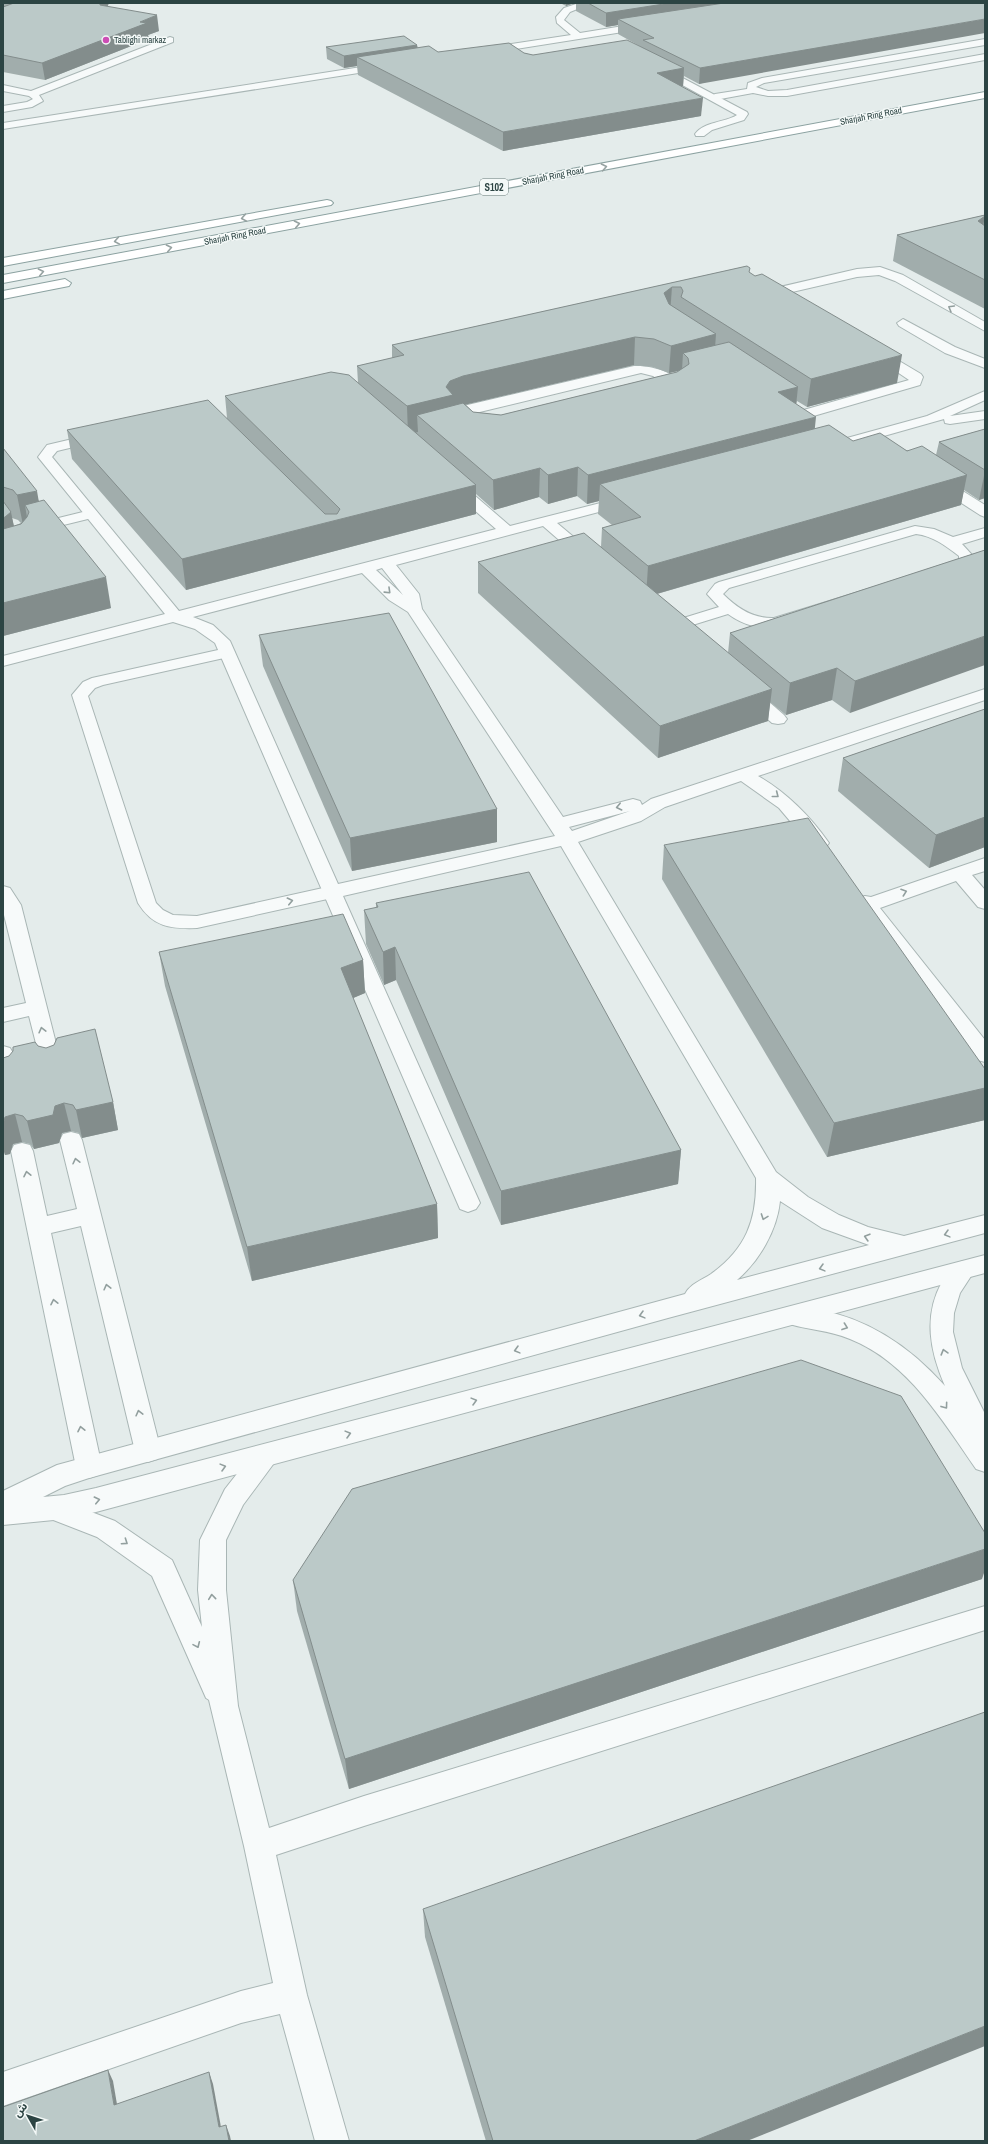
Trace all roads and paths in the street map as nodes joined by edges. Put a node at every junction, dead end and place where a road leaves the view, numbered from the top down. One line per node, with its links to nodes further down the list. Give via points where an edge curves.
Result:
1 (588, 3): 4 (street, via 567,10 560,17 560,21)
2 (660, 23): 3 (street)
3 (591, 34): 4 (street); 6 (street)
4 (578, 36): 8 (street)
5 (170, 40): 14 (lane)
6 (605, 41)
7 (985, 42): 13 (lane, via 762,81 751,85)
8 (475, 52)
9 (985, 57): 13 (lane, via 787,93 770,94)
10 (646, 62): 16 (street)
11 (397, 64): 18 (street)
12 (3, 88): 14 (lane)
13 (754, 90): 16 (lane)
14 (32, 94): 17 (lane, via 38,98 34,103)
15 (985, 95): 21 (highway, Sharjah Ring Road / S102, one-way to 15)
16 (714, 97): 20 (street, via 740,111 742,116)
17 (3, 109)
18 (3, 126)
19 (746, 126): 20 (highway)
20 (696, 135)
21 (544, 178): 23 (highway, via 383,216); 25 (highway, Sharjah Ring Road / S102, one-way to 21)
22 (341, 200): 24 (highway, Sharjah Ring Road, one-way to 24)
23 (216, 251)
24 (3, 262)
25 (3, 279)
26 (74, 281): 28 (highway)
27 (775, 292): 29 (street); 30 (street); 32 (street, one-way to 27, via 891,274 868,271)
28 (3, 295)
29 (753, 297)
30 (789, 300)
31 (903, 323): 34 (street)
32 (985, 327)
33 (863, 344): 40 (street, via 910,372 916,377 915,382)
34 (950, 350): 35 (street); 38 (street)
35 (985, 364)
36 (683, 375): 37 (lane)
37 (667, 379): 43 (lane, via 654,371 634,370 464,410 455,416); 43 (lane, via 680,389 676,395 501,438 478,436)
38 (982, 384): 44 (street, via 952,411)
39 (792, 406): 40 (street)
40 (805, 414): 42 (street)
41 (985, 415): 44 (street)
42 (818, 422)
43 (465, 426): 45 (lane)
44 (911, 426): 47 (street)
45 (450, 430)
46 (111, 434): 52 (street, via 60,445 52,448 45,456)
47 (844, 442)
48 (925, 474): 51 (street)
49 (444, 476): 54 (street)
50 (644, 496): 53 (street)
51 (985, 512)
52 (91, 514): 55 (lane); 63 (street)
53 (546, 521): 54 (street); 59 (street)
54 (507, 531): 58 (street)
55 (19, 532)
56 (985, 532): 57 (lane)
57 (950, 543): 61 (lane, via 931,532 915,530 720,587 716,594); 61 (lane, via 967,557 963,564 775,623 748,621)
58 (386, 563): 60 (street); 62 (street, via 411,594)
59 (597, 564)
60 (366, 568): 62 (street, one-way to 62, via 395,597); 63 (street)
61 (731, 608): 64 (lane)
62 (414, 609): 71 (street)
63 (176, 618): 65 (street, via 196,623 212,631 222,641); 66 (street)
64 (670, 627)
65 (227, 653): 77 (street); 77 (lane, one-way to 77, via 98,681 89,685 80,695 144,895 152,912 163,920 179,923 197,922)
66 (3, 661)
67 (736, 683): 69 (street)
68 (985, 694): 70 (street)
69 (778, 719)
70 (743, 775): 71 (street, via 658,803 634,817); 72 (street, one-way to 72, via 759,783 786,803)
71 (562, 831): 77 (street); 89 (street)
72 (830, 857)
73 (985, 864): 74 (street)
74 (960, 873): 78 (street); 79 (street, one-way to 74)
75 (853, 887): 79 (street)
76 (3, 892): 80 (lane, via 11,904)
77 (332, 892): 90 (street)
78 (985, 903)
79 (868, 905): 84 (street)
80 (11, 938): 81 (lane)
81 (37, 1008): 82 (lane); 85 (lane, one-way to 81)
82 (3, 1015)
83 (3, 1053): 86 (lane)
84 (985, 1055)
85 (52, 1067)
86 (8, 1077)
87 (71, 1140): 91 (lane, one-way to 87)
88 (22, 1151): 93 (lane, one-way to 88)
89 (768, 1178): 94 (street, one-way to 89, via 865,1236 827,1222 795,1202); 96 (street, one-way to 96, via 767,1209 756,1240 735,1267 706,1290)
90 (468, 1203)
91 (89, 1215): 93 (lane); 99 (lane, one-way to 91)
92 (985, 1224): 94 (street, one-way to 94)
93 (39, 1227): 102 (lane, one-way to 93)
94 (905, 1246): 96 (street, one-way to 96)
95 (974, 1267): 97 (street); 98 (lane, one-way to 95, via 949,1372 941,1344 941,1316 948,1292)
96 (668, 1308): 99 (street, one-way to 99)
97 (794, 1316): 100 (street, one-way to 97); 101 (lane, one-way to 101, via 832,1322 869,1336 901,1355 927,1382)
98 (985, 1438)
99 (148, 1451): 102 (street)
100 (268, 1455): 104 (street, one-way to 100, via 96,1500); 107 (lane, one-way to 100, via 212,1590 213,1540 234,1497)
101 (985, 1461)
102 (89, 1467): 103 (street, via 58,1477)
103 (3, 1504)
104 (52, 1508): 105 (street); 107 (lane, one-way to 107, via 106,1529 162,1568)
105 (3, 1513)
106 (985, 1618): 108 (lane)
107 (224, 1706): 108 (lane)
108 (259, 1846): 109 (lane)
109 (292, 1995): 110 (lane, via 241,2007); 111 (lane)
110 (3, 2089)
111 (332, 2141)

